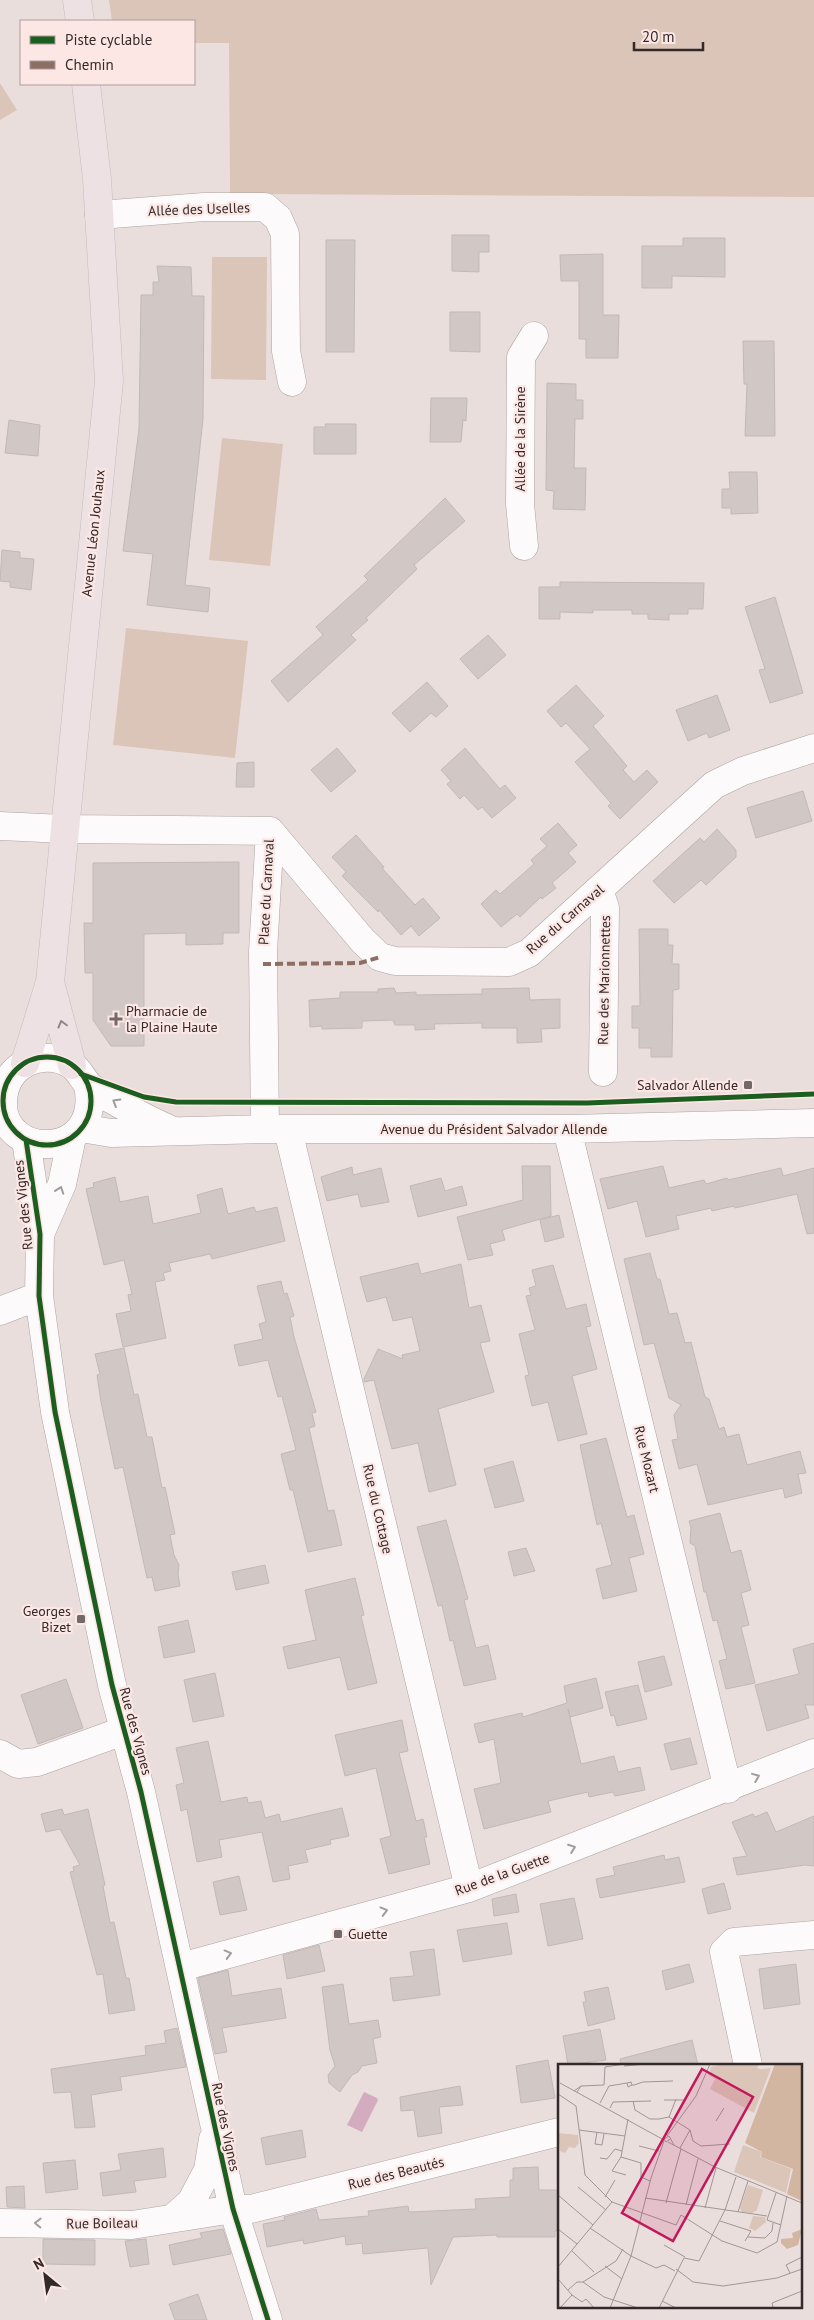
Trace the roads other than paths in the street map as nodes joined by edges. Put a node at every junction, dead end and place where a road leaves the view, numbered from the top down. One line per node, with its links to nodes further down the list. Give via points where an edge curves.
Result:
1 (77, 0): 2 (main road)
2 (80, 20)
3 (86, 85): 4 (main road, Avenue Léon Jouhaux)
4 (99, 215): 6 (street, Allée des Uselles, via 204,207 265,207 278,218 285,234 286,352); 10 (main road, Avenue Léon Jouhaux, via 109,381)
5 (534, 336): 7 (street, Allée de la Sirène, via 521,357 520,504)
6 (292, 382)
7 (524, 546)
8 (814, 748): 12 (street, Rue du Carnaval, via 743,771 714,786)
9 (0, 826): 10 (street, Place du Carnaval)
10 (64, 829): 11 (street, Place du Carnaval); 13 (main road, Avenue Léon Jouhaux)
11 (270, 830): 12 (street, Rue du Carnaval, via 363,941 380,956 395,961 508,962 530,953); 19 (street, Place du Carnaval, via 263,952)
12 (598, 890): 14 (street, Rue des Marionnettes, via 605,908)
13 (50, 982): 15 (main road, Avenue Léon Jouhaux, one-way to 13); 16 (main road, Avenue Léon Jouhaux)
14 (603, 1072)
15 (80, 1075): 16 (street, via 61,1060 48,1057 35,1059); 21 (street, via 91,1100 88,1115); 22 (street, Avenue du Président Salvador Allende, one-way to 15, via 138,1115)
16 (10, 1076): 20 (street, via 3,1094 3,1107)
17 (814, 1123): 18 (street, Avenue du Président Salvador Allende)
18 (567, 1129): 19 (street, Avenue du Président Salvador Allende); 29 (street, Rue Mozart)
19 (277, 1130): 22 (street, Avenue du Président Salvador Allende); 30 (street, Rue du Cottage)
20 (13, 1132): 21 (street, via 50,1145); 23 (street, Rue des Vignes)
21 (77, 1132): 22 (street, Avenue du Président Salvador Allende); 23 (street, Rue des Vignes, one-way to 21, via 62,1184)
22 (175, 1132)
23 (40, 1234): 24 (street, Rue des Vignes)
24 (39, 1296): 25 (street); 26 (street, Rue des Vignes, via 55,1412)
25 (0, 1311)
26 (123, 1731): 28 (street, via 37,1762 18,1764); 32 (street, Rue des Vignes, via 141,1792)
27 (814, 1753): 29 (street, Rue de la Guette, one-way to 27)
28 (0, 1754)
29 (728, 1789): 30 (street, Rue de la Guette, one-way to 29)
30 (469, 1888): 32 (street, Rue de la Guette, one-way to 30)
31 (814, 1935): 33 (street, via 734,1942 724,1952)
32 (181, 1967): 34 (street, Rue des Vignes)
33 (748, 2064)
34 (214, 2130): 36 (street, Rue des Vignes); 37 (street, Rue des Vignes, via 208,2170 191,2202)
35 (558, 2132): 36 (street, Rue des Beautés, via 252,2209)
36 (232, 2209): 37 (street, Rue Boileau); 39 (street, Rue des Vignes)
37 (173, 2218): 38 (street, Rue Boileau, one-way to 38, via 132,2225)
38 (0, 2223)
39 (268, 2320)

